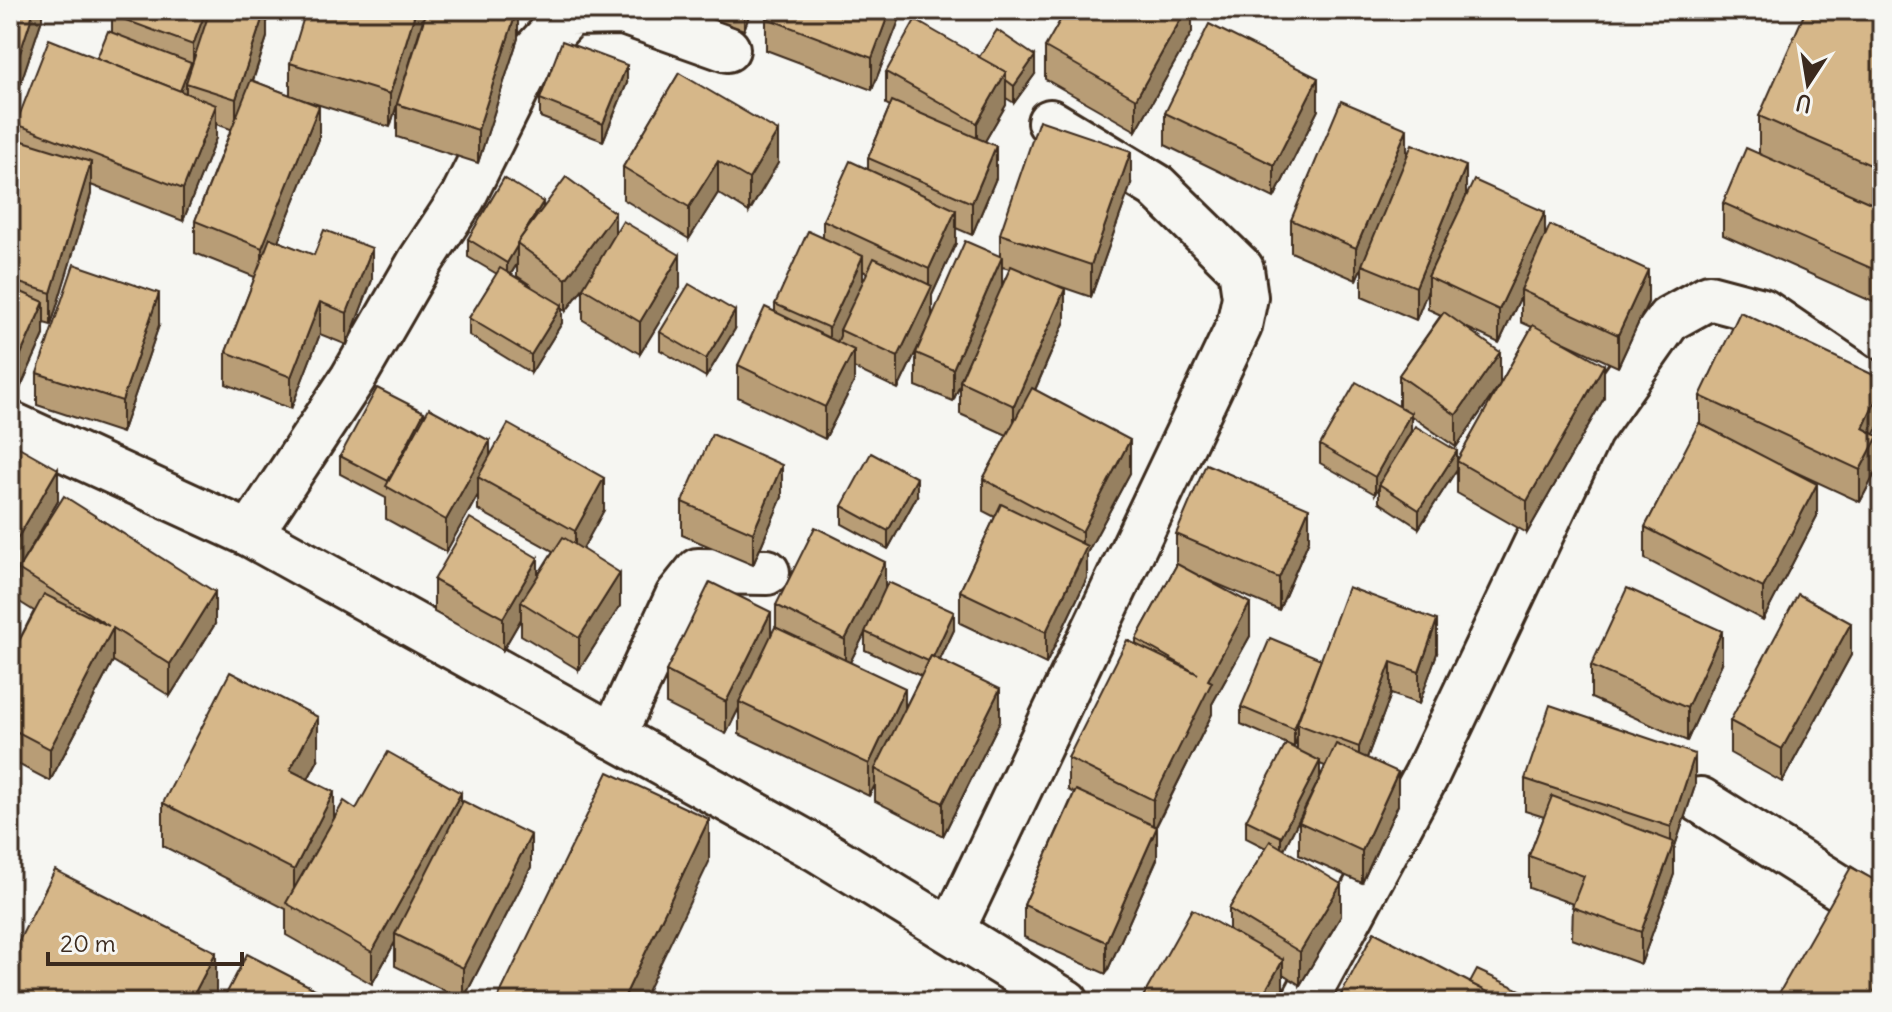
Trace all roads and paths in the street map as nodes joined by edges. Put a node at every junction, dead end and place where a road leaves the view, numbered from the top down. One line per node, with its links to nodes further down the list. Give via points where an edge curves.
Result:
1 (727, 49): 5 (street, via 623,12 570,13 536,50 463,197)
2 (1050, 122): 10 (street, via 1156,186 1241,269 1245,297 1239,326)
3 (1882, 393): 12 (street, via 1762,311 1709,297 1669,319 1590,431 1426,776)
4 (10, 424): 5 (street)
5 (250, 534): 7 (street)
6 (767, 572): 7 (street, via 698,571 678,596)
7 (613, 736): 10 (street)
8 (1700, 800): 9 (street)
9 (1882, 914)
10 (952, 930): 11 (street)
11 (1066, 1002)
12 (1304, 1002)

